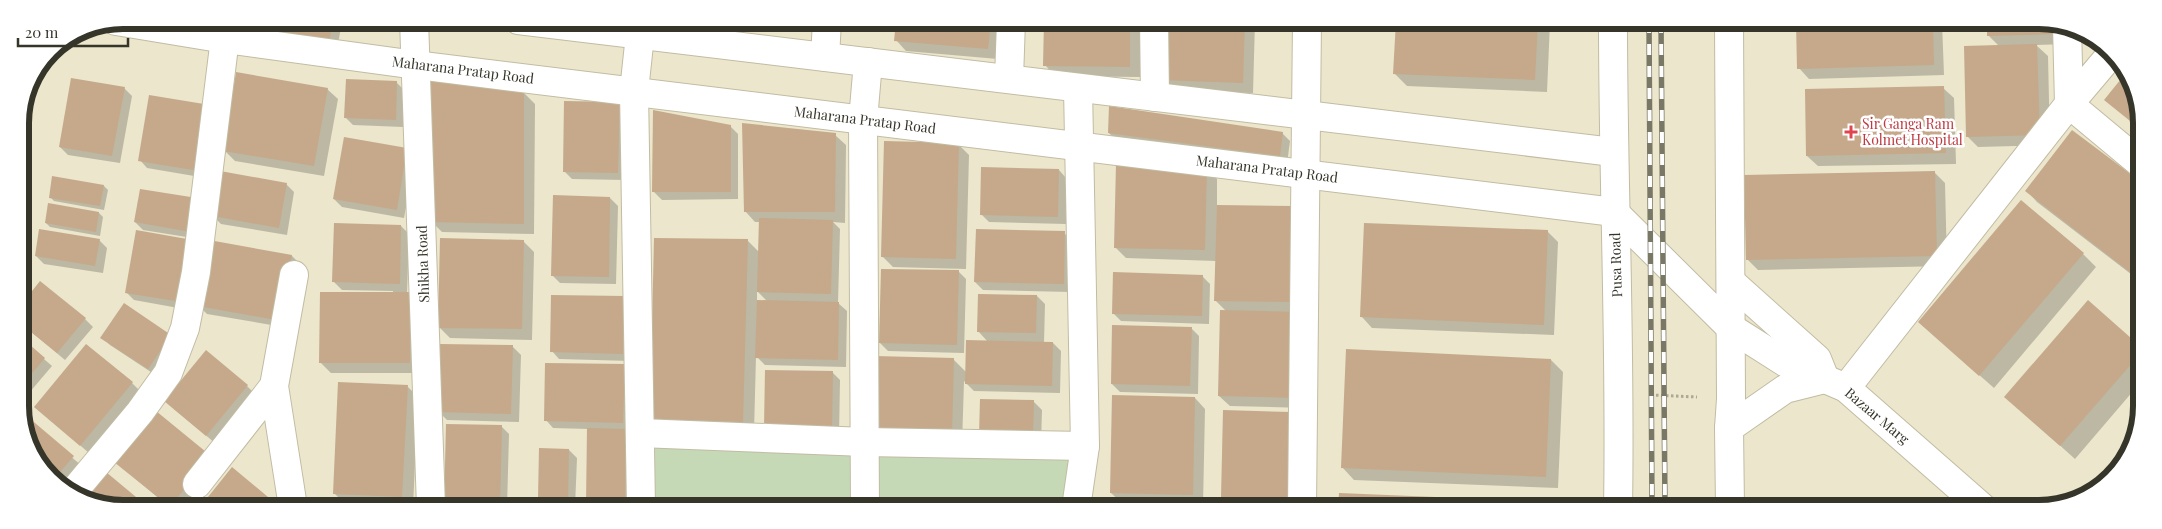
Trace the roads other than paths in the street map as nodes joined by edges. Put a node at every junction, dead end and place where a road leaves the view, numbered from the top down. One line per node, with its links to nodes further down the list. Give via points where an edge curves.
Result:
1 (414, 29): 15 (street, Shikha Road)
2 (591, 29): 11 (street)
3 (827, 29): 12 (street)
4 (1011, 29): 16 (street)
5 (1154, 29): 19 (street)
6 (1307, 29): 21 (street)
7 (1613, 29): 24 (street, Pusa Road)
8 (1729, 29): 29 (street)
9 (226, 30): 15 (street, Maharana Pratap Road); 38 (street, via 196,272 185,328 168,373)
10 (2067, 34): 20 (street)
11 (640, 35): 12 (street); 18 (street)
12 (825, 57): 14 (street)
13 (2108, 58): 20 (street)
14 (868, 62): 16 (street); 22 (street)
15 (416, 65): 18 (street, Maharana Pratap Road); 40 (street, Shikha Road)
16 (1009, 79): 17 (street)
17 (1078, 88): 19 (street); 23 (street)
18 (634, 90): 22 (street, Maharana Pratap Road); 34 (street)
19 (1156, 97): 21 (street)
20 (2069, 104): 25 (street); 31 (street)
21 (1306, 115): 24 (street); 26 (street)
22 (863, 120): 23 (street, Maharana Pratap Road); 35 (street)
23 (1079, 145): 26 (street, Maharana Pratap Road); 36 (street)
24 (1613, 152): 27 (street, Pusa Road)
25 (2133, 157)
26 (1305, 174): 27 (street, Maharana Pratap Road); 44 (street)
27 (1614, 212): 30 (street); 45 (street, Pusa Road, via 1620,393)
28 (294, 275): 32 (street)
29 (1731, 282): 30 (street); 31 (street, Bazaar Marg, via 1816,359)
30 (1731, 328): 31 (street, via 1802,373); 33 (street)
31 (1835, 383): 33 (street, via 1785,388); 47 (street, Bazaar Marg)
32 (274, 386): 37 (street); 39 (street)
33 (1729, 428): 46 (street)
34 (640, 433): 35 (street); 41 (street)
35 (864, 442): 36 (street); 42 (street)
36 (1085, 446): 43 (street)
37 (197, 484)
38 (77, 489)
39 (292, 500)
40 (431, 500)
41 (641, 500)
42 (865, 500)
43 (1077, 500)
44 (1302, 500)
45 (1618, 500)
46 (1730, 500)
47 (1973, 500)

